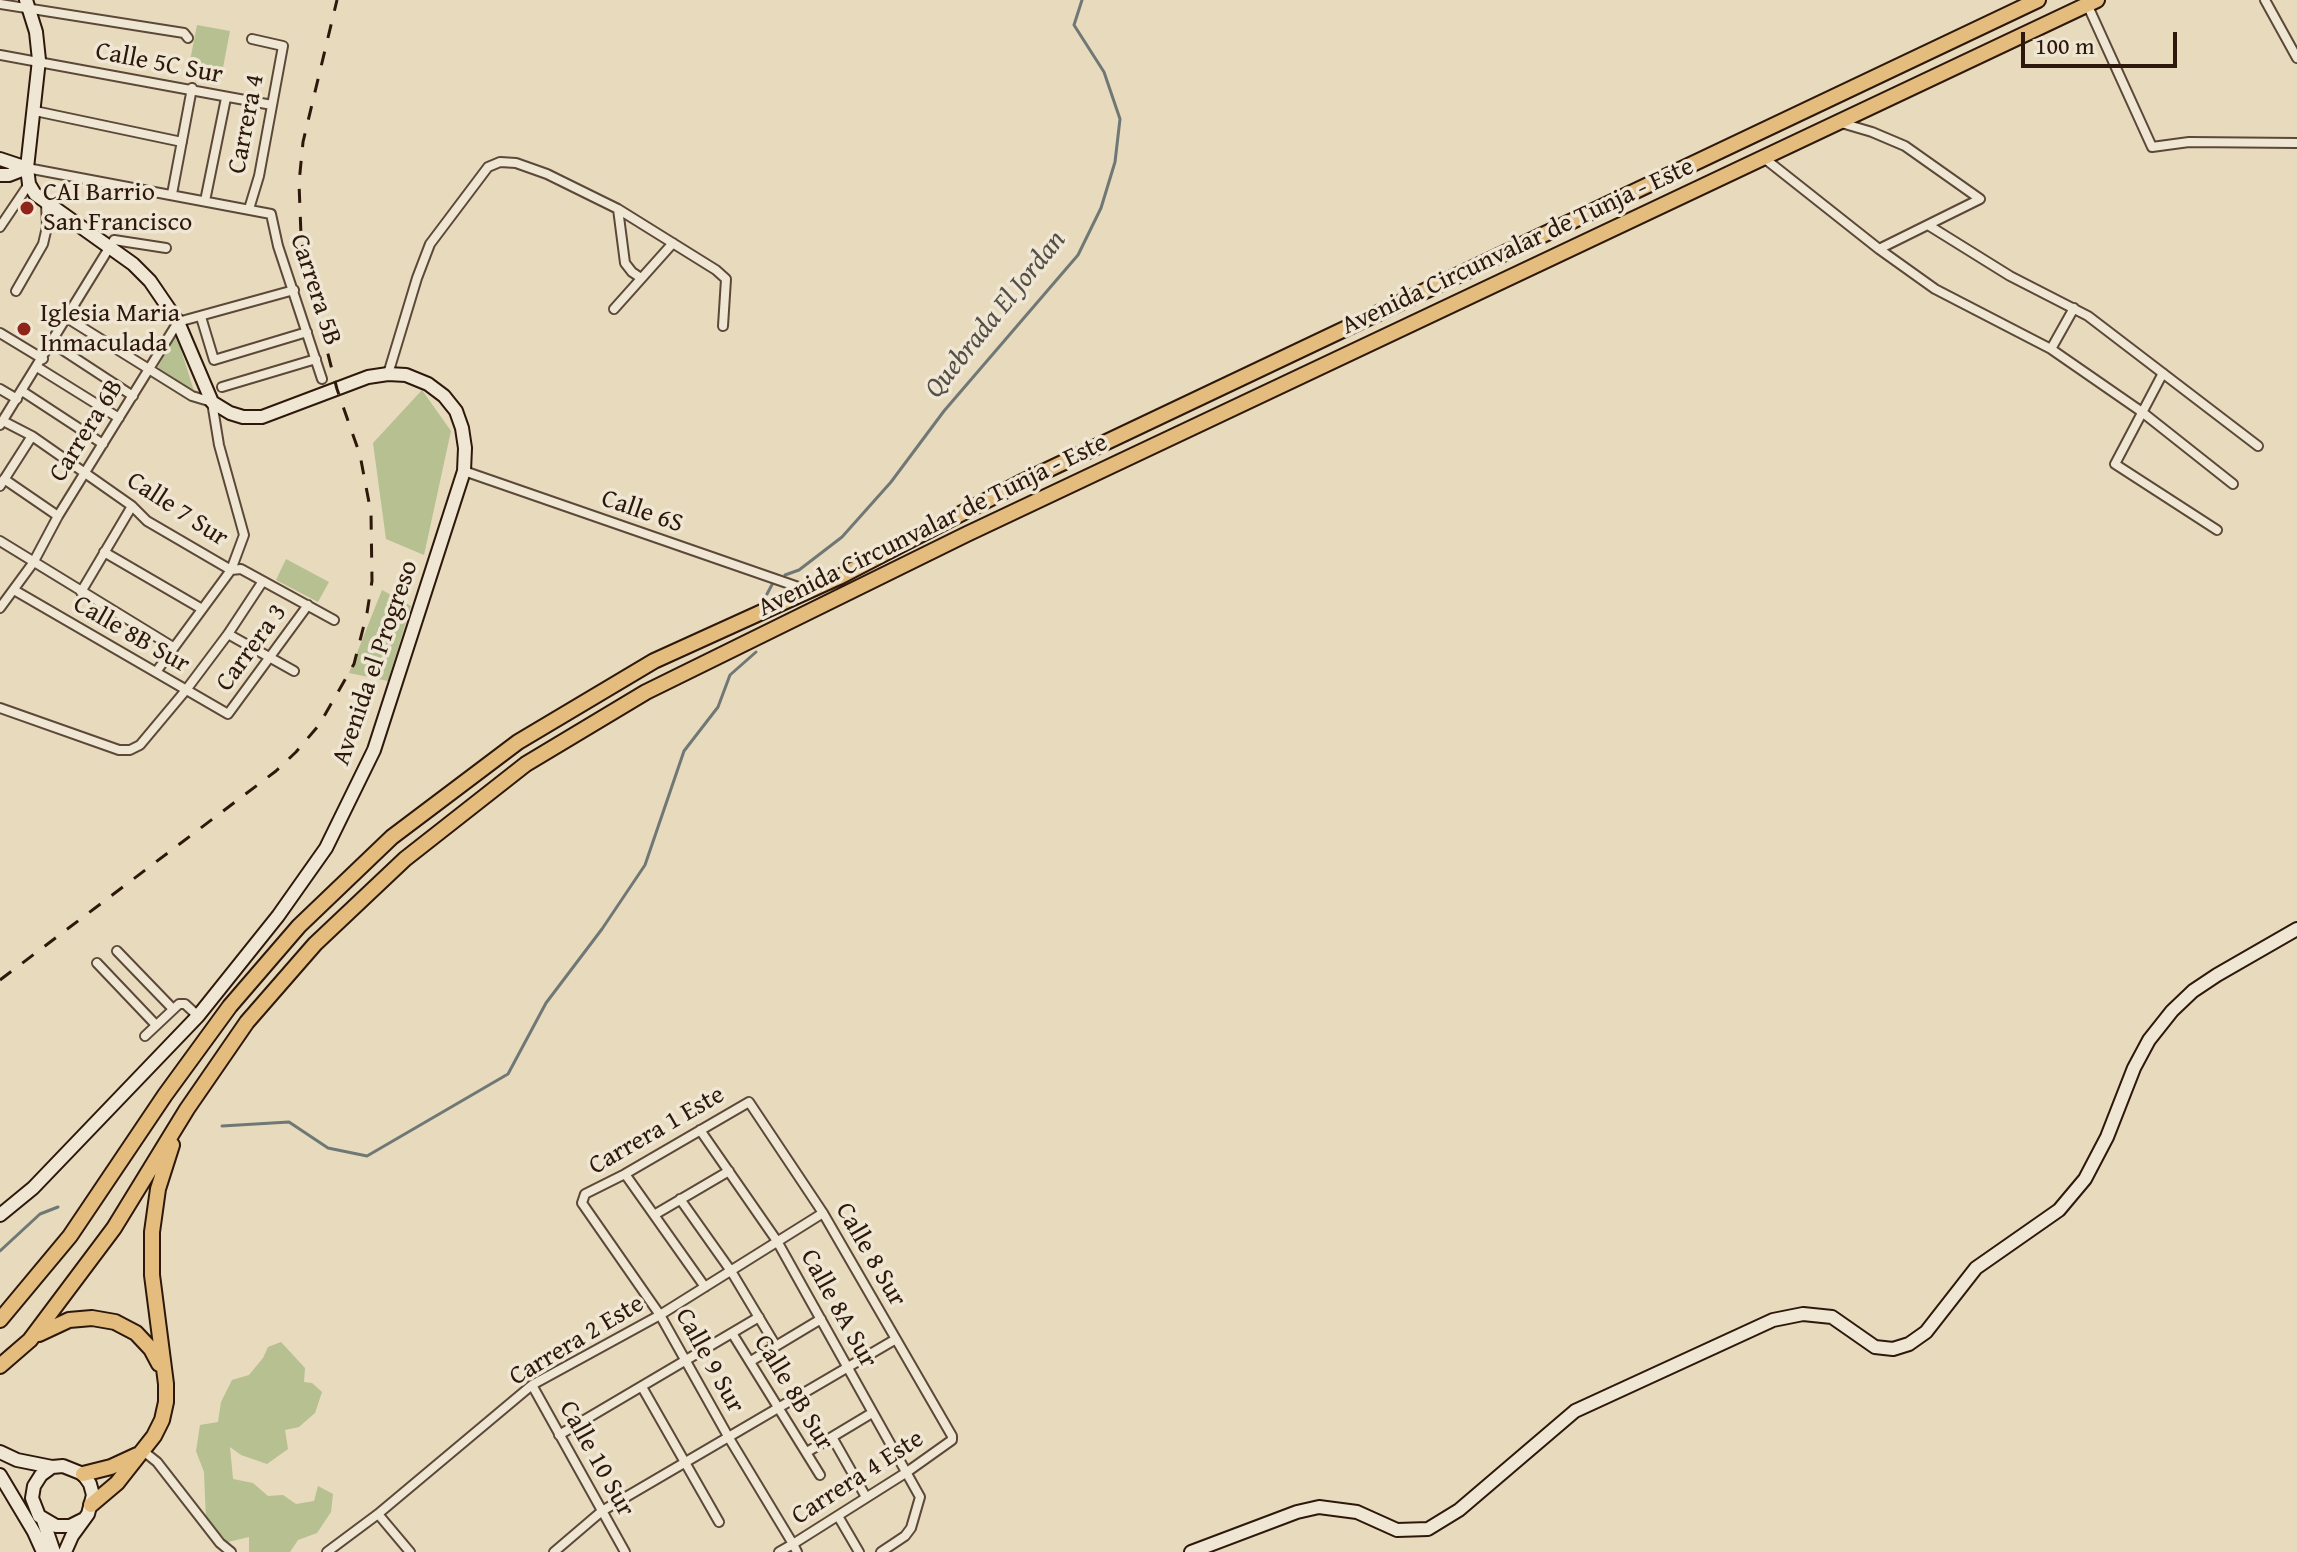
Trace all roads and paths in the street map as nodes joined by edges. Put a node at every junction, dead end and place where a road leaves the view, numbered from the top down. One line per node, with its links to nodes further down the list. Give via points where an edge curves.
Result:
1 (2038, 0): 78 (highway, Avenida Circunvalar de Tunja - Este, via 1020,483)
2 (2265, 0): 9 (street)
3 (2092, 2): 15 (highway, Avenida Circunvalar de Tunja - Este); 17 (street, via 2152,147)
4 (0, 4): 5 (street)
5 (28, 4): 6 (street, via 184,33); 10 (main road)
6 (188, 38)
7 (252, 39): 13 (street, Carrera 4, via 283,46)
8 (0, 55): 10 (street, Calle 5C Sur)
9 (2297, 58)
10 (39, 60): 11 (street, Calle 5C Sur); 14 (main road)
11 (192, 88): 12 (street, Calle 5C Sur); 16 (street)
12 (226, 98): 13 (street, Calle 5C Sur); 24 (street)
13 (272, 105): 26 (street, Carrera 4)
14 (35, 111): 16 (street); 20 (main road)
15 (1838, 122): 18 (highway, Avenida Circunvalar de Tunja - Este); 28 (street, via 1905,146 1980,199)
16 (182, 142): 23 (street)
17 (2297, 143)
18 (1763, 157): 33 (street); 100 (highway, Avenida Circunvalar de Tunja - Este, via 833,599 646,692 526,764 405,859 315,944 247,1022)
19 (0, 159): 20 (main road)
20 (27, 168): 21 (main road); 22 (main road); 23 (street)
21 (0, 175)
22 (29, 184): 25 (main road); 29 (street)
23 (172, 194): 24 (street)
24 (205, 201): 26 (street)
25 (46, 203): 31 (main road); 36 (street, via 43,244)
26 (249, 209): 35 (street, Carrera 5B, via 271,214)
27 (618, 209): 30 (street); 34 (street, via 625,263); 52 (street, via 516,163 488,167 430,244)
28 (1928, 225): 33 (street); 37 (street)
29 (0, 227)
30 (673, 243): 34 (street); 42 (street, via 726,279)
31 (108, 248): 32 (street, via 114,240); 40 (street); 41 (main road, via 150,281)
32 (166, 248)
33 (1879, 249): 46 (street, via 1935,289)
34 (641, 278): 38 (street)
35 (294, 290): 39 (street); 43 (street, Carrera 5B)
36 (16, 291)
37 (2074, 308): 46 (street); 51 (street)
38 (614, 309)
39 (201, 317): 41 (street); 43 (street, via 214,360)
40 (67, 318): 45 (street); 50 (street)
41 (178, 322): 50 (street, Carrera 6B); 58 (main road)
42 (723, 326)
43 (307, 332): 48 (street, Carrera 5B)
44 (0, 333): 47 (street)
45 (52, 343): 47 (street); 57 (street)
46 (2051, 349): 59 (street)
47 (43, 359): 49 (street)
48 (316, 359): 53 (street, Carrera 5B); 54 (street)
49 (37, 367): 56 (street); 60 (street)
50 (149, 369): 57 (street, Carrera 6B); 58 (street)
51 (2163, 373): 59 (street); 64 (street)
52 (388, 374): 58 (main road, Avenida el Progreso, via 262,417 243,417); 65 (main road, Avenida el Progreso, via 428,384 456,411 465,448)
53 (322, 379)
54 (222, 387)
55 (0, 389): 56 (street)
56 (20, 395): 61 (street); 63 (street)
57 (133, 396): 60 (street, Carrera 6B)
58 (212, 402): 75 (street, via 244,535)
59 (2142, 412): 68 (street); 71 (street, via 2115,464)
60 (119, 418): 63 (street, Carrera 6B)
61 (1, 423): 62 (street, Calle 7 Sur)
62 (32, 436): 66 (street, Calle 7 Sur); 67 (street)
63 (103, 444): 66 (street, Carrera 6B)
64 (2258, 446)
65 (464, 471): 78 (street, Calle 6S); 96 (main road, Avenida el Progreso, via 374,750 326,848)
66 (85, 473): 69 (street, Calle 7 Sur); 70 (street, Carrera 6B)
67 (2, 482): 70 (street)
68 (2233, 484)
69 (132, 506): 73 (street); 75 (street, Calle 7 Sur, via 147,521)
70 (58, 516): 74 (street, Carrera 6B)
71 (2217, 530)
72 (0, 541): 74 (street)
73 (104, 552): 79 (street); 82 (street)
74 (33, 563): 77 (street, Carrera 6B); 79 (street)
75 (231, 570): 76 (street, Calle 7 Sur, via 241,569); 82 (street)
76 (263, 581): 80 (street, Calle 7 Sur); 84 (street)
77 (14, 590): 81 (street, Carrera 6B); 88 (street, Calle 8B Sur)
78 (808, 590): 115 (highway, Avenida Circunvalar de Tunja - Este, via 654,661 531,734 392,837 299,926 230,1006 70,1236)
79 (81, 592): 85 (street)
80 (308, 605): 83 (street, Calle 7 Sur); 86 (street, Carrera 3)
81 (0, 608)
82 (202, 609): 85 (street)
83 (334, 620)
84 (228, 634): 86 (street); 89 (street)
85 (173, 647): 88 (street)
86 (271, 659): 87 (street); 91 (street, Carrera 3)
87 (294, 671)
88 (156, 672): 89 (street, Calle 8B Sur)
89 (186, 690): 90 (street, via 130,750); 91 (street, Calle 8B Sur)
90 (0, 708)
91 (228, 714)
92 (2297, 929): 162 (main road, via 2217,975 2172,1011 2149,1040 2085,1179 2059,1210 1976,1268 1926,1332 1909,1344 1875,1347 1832,1317 1803,1314 1773,1320 1575,1411 1459,1510 1428,1529 1397,1530 1357,1512 1319,1507)
93 (117, 951): 95 (street)
94 (97, 963): 97 (street)
95 (173, 1009): 96 (street, via 185,1004); 97 (street)
96 (198, 1016): 107 (main road, Avenida el Progreso, via 33,1188)
97 (156, 1025): 98 (street)
98 (145, 1036)
99 (749, 1102): 101 (street, Carrera 1 Este); 106 (street, Calle 8 Sur)
100 (187, 1109): 118 (highway, Avenida Circunvalar de Tunja - Este, via 114,1228); 124 (highway, via 158,1189 152,1232)
101 (700, 1130): 102 (street, Calle 8A Sur); 103 (street, Carrera 1 Este)
102 (729, 1171): 105 (street); 109 (street, Calle 8A Sur)
103 (625, 1174): 104 (street, Carrera 1 Este); 108 (street)
104 (585, 1194): 112 (street, Calle 9 Sur, via 584,1208)
105 (680, 1199): 108 (street); 110 (street)
106 (823, 1213): 109 (street, Carrera 2 Este); 117 (street, Calle 8 Sur)
107 (0, 1215)
108 (654, 1215): 111 (street)
109 (777, 1241): 110 (street, Carrera 2 Este); 114 (street, Calle 8A Sur)
110 (731, 1271): 111 (street, Carrera 2 Este); 113 (street)
111 (705, 1287): 112 (street, Carrera 2 Este)
112 (660, 1315): 120 (street, Calle 9 Sur); 125 (street, Carrera 2 Este)
113 (759, 1317): 116 (street); 119 (street)
114 (821, 1319): 119 (street); 123 (street, Calle 8A Sur)
115 (0, 1320)
116 (732, 1333): 120 (street); 121 (street, Calle 8B Sur)
117 (896, 1339): 123 (street); 129 (street, Calle 8 Sur)
118 (30, 1340): 122 (highway, Avenida Circunvalar de Tunja - Este); 124 (highway, via 69,1320 115,1322 136,1333)
119 (776, 1346): 121 (street)
120 (686, 1361): 126 (street); 132 (street, Calle 9 Sur)
121 (751, 1361): 127 (street, Calle 8B Sur)
122 (0, 1366)
123 (848, 1366): 127 (street); 128 (street, Calle 8A Sur)
124 (162, 1368): 135 (highway, via 162,1420)
125 (532, 1385): 130 (street, Calle 10 Sur); 145 (street, Carrera 2 Este)
126 (642, 1387): 130 (street); 136 (street)
127 (780, 1407): 132 (street); 134 (street, Calle 8B Sur)
128 (872, 1413): 131 (street); 138 (street, Calle 8A Sur)
129 (951, 1433): 138 (street, Carrera 4 Este, via 952,1440)
130 (559, 1435): 144 (street, Calle 10 Sur)
131 (832, 1437): 134 (street); 142 (street)
132 (729, 1438): 136 (street); 150 (street, Calle 9 Sur)
133 (0, 1452): 137 (main road)
134 (807, 1452): 141 (street, Calle 8B Sur)
135 (140, 1453): 140 (highway); 143 (highway); 154 (street, via 157,1462)
136 (686, 1461): 144 (street); 149 (street)
137 (52, 1467): 140 (main road); 146 (main road, via 34,1486 32,1498)
138 (907, 1472): 142 (street, Carrera 4 Este); 161 (street, Calle 8A Sur, via 920,1497 916,1516 905,1536)
139 (0, 1474): 146 (main road); 151 (main road)
140 (83, 1474): 143 (main road, via 93,1495)
141 (820, 1475)
142 (866, 1497): 147 (street, Carrera 4 Este)
143 (91, 1505): 148 (main road)
144 (602, 1511): 157 (street); 158 (street, Calle 10 Sur)
145 (378, 1514): 155 (street, Carrera 2 Este); 156 (street)
146 (40, 1516): 148 (main road, via 56,1526); 152 (main road)
147 (838, 1516): 150 (street, Carrera 4 Este); 160 (street)
148 (82, 1520): 153 (main road)
149 (719, 1522)
150 (795, 1548): 159 (street, Carrera 4 Este)
151 (43, 1552)
152 (54, 1552)
153 (65, 1552)
154 (231, 1552)
155 (327, 1552)
156 (410, 1552)
157 (554, 1552)
158 (625, 1552)
159 (779, 1552)
160 (859, 1552)
161 (881, 1552)
162 (1191, 1552)

